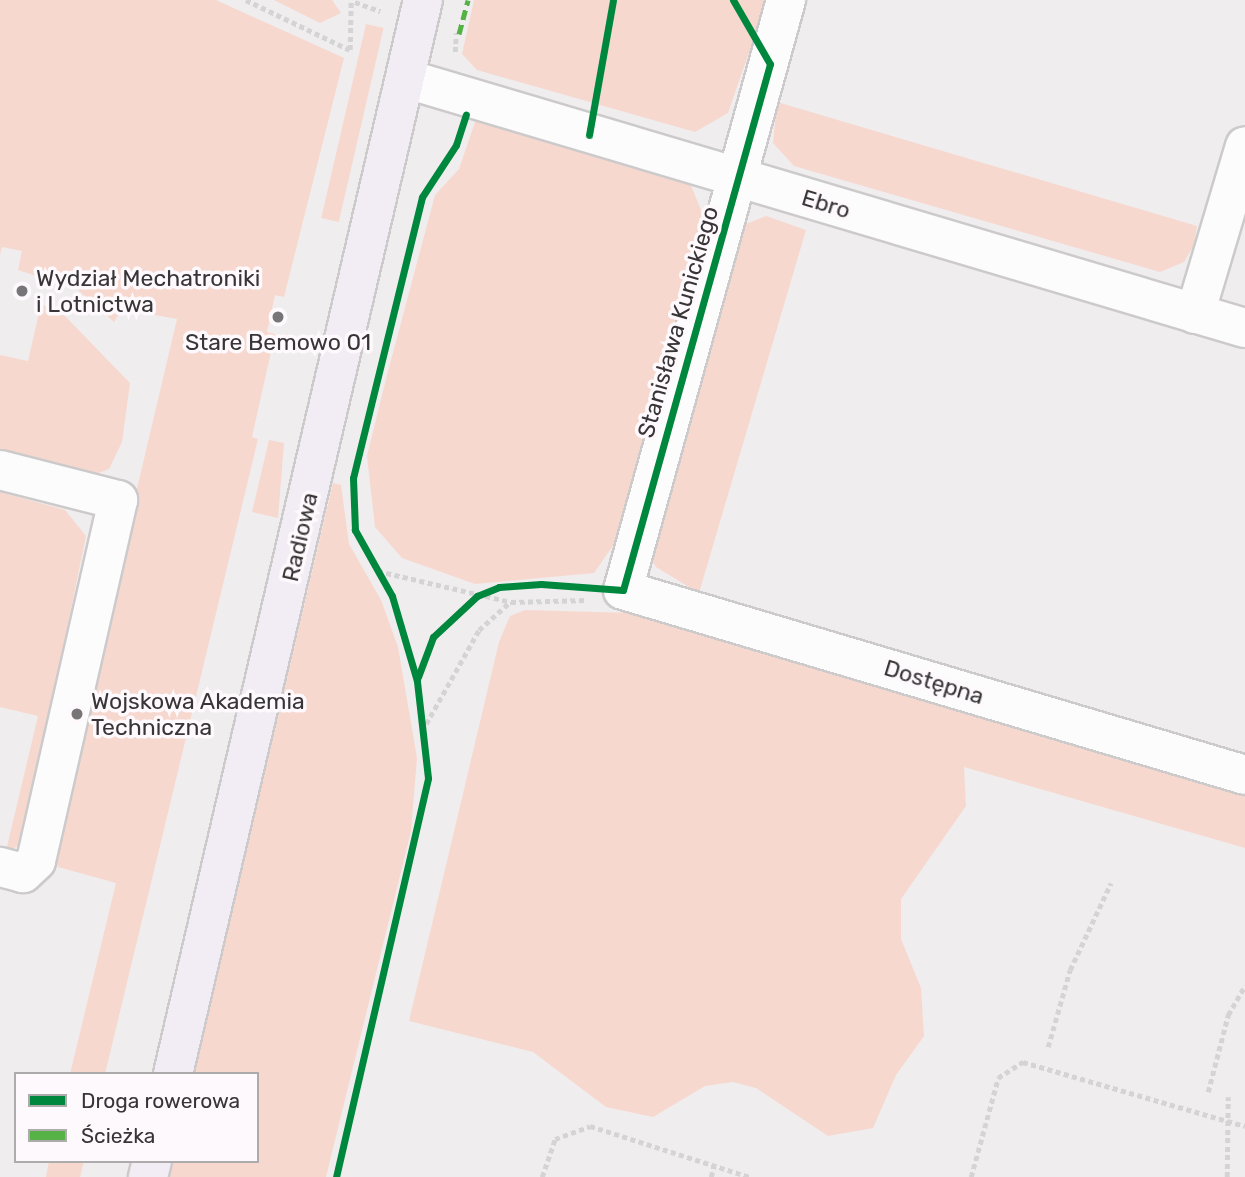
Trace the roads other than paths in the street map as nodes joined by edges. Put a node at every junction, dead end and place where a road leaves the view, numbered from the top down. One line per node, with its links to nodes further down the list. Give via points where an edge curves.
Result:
1 (423, 0): 3 (main road, Radiowa)
2 (786, 0): 5 (street, Stanisława Kunickiego)
3 (407, 79): 5 (street, Ebro); 12 (main road, Radiowa)
4 (1245, 146): 6 (street)
5 (738, 178): 6 (street, Ebro); 9 (street, Stanisława Kunickiego)
6 (1195, 314): 7 (street, Ebro)
7 (1245, 328)
8 (0, 470): 11 (street, via 118,500 36,861 23,873)
9 (623, 590): 10 (street, Dostępna)
10 (1245, 775)
11 (0, 867)
12 (173, 1072)

